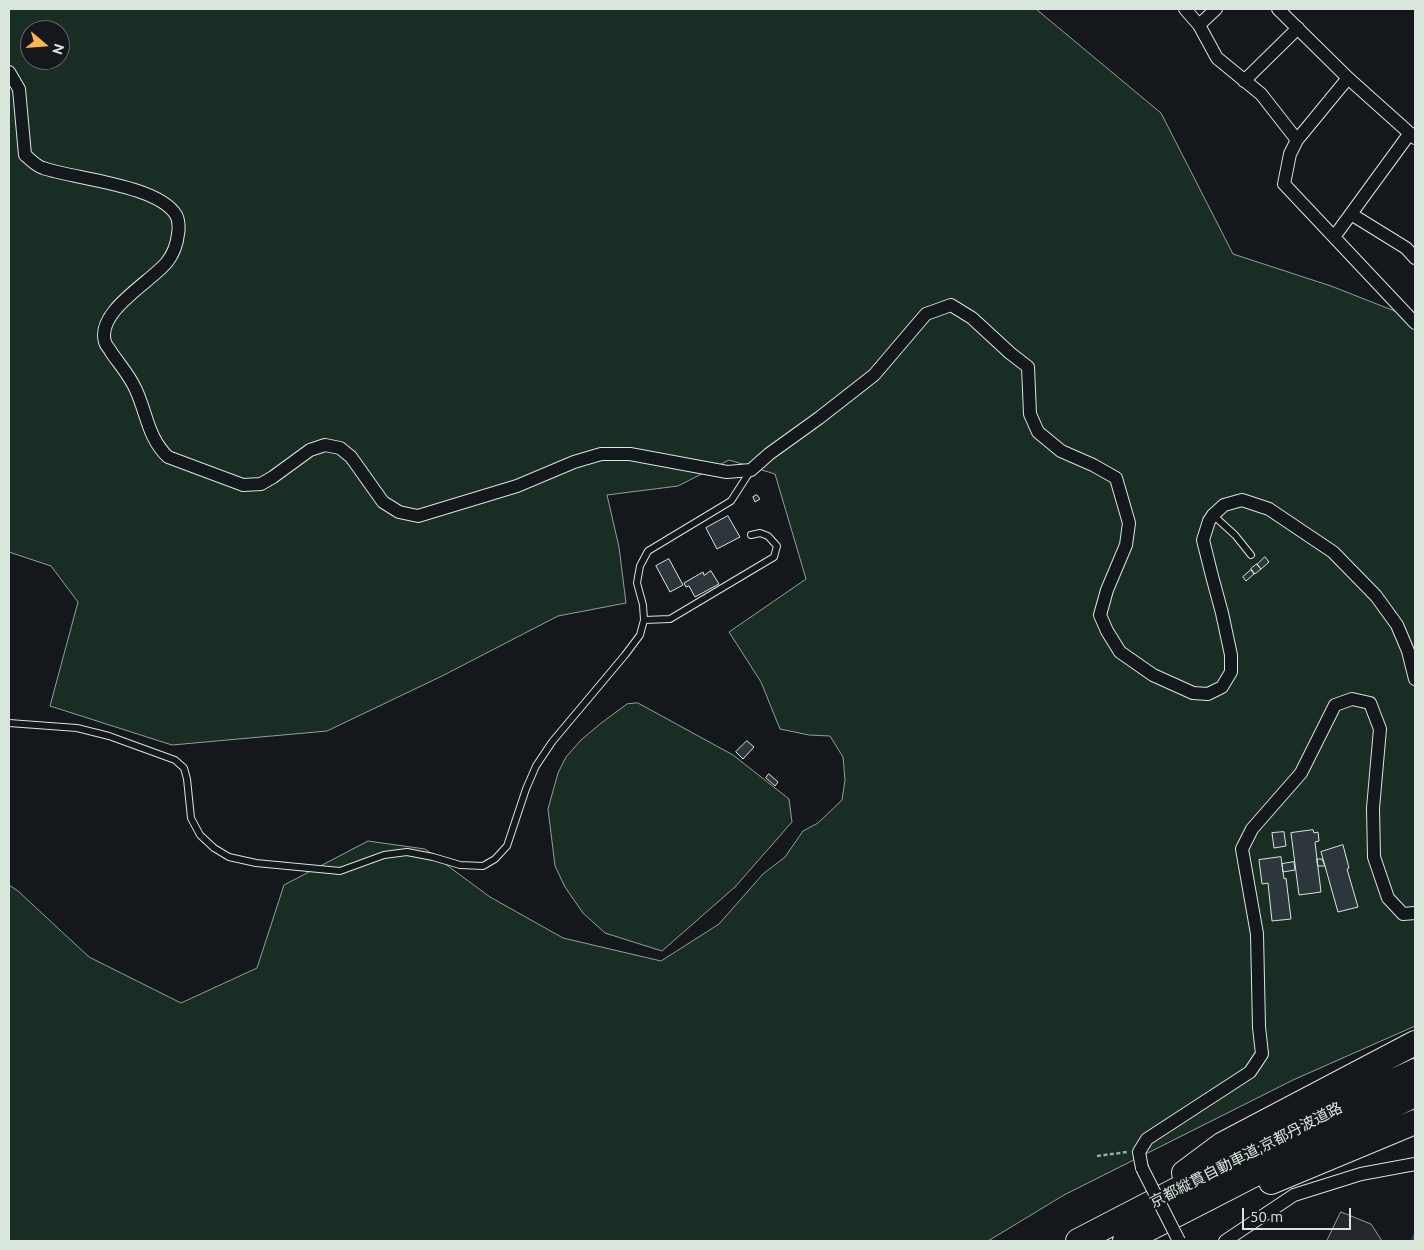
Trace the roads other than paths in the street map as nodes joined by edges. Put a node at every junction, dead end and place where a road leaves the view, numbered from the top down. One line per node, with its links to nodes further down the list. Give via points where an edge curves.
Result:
1 (1184, 9): 4 (street)
2 (1216, 9): 4 (street)
3 (1278, 9): 5 (street)
4 (1199, 25): 8 (street, via 1217,58)
5 (1298, 28): 7 (street); 8 (street)
6 (9, 72): 15 (street, via 19,89 25,155 41,168 108,182 146,194 165,203 177,216 177,246 167,262 124,300 105,329 106,343 132,380 151,434 168,457 243,485 261,484 310,450 325,445 340,448 351,457 384,502 399,512 418,516 517,486 601,454 630,454 727,472)
7 (1348, 78): 9 (street); 10 (street)
8 (1244, 81): 10 (street, via 1261,94)
9 (1413, 136): 11 (street)
10 (1297, 140): 12 (street, via 1290,154 1284,184)
11 (1351, 214): 12 (street); 13 (street, via 1406,248)
12 (1334, 237): 14 (street)
13 (1415, 258)
14 (1415, 323)
15 (751, 470): 16 (street, via 874,375 926,314 951,305 972,318 1028,367 1030,414 1038,432 1061,451 1116,478 1129,523 1126,545 1100,615 1120,652 1153,674 1193,693 1208,694 1222,687 1231,672 1222,613 1203,540); 19 (lane, via 731,501 648,551 640,566 637,583)
16 (1213, 515): 18 (lane); 20 (street, via 1224,505 1242,500 1269,509 1333,552 1376,596 1397,625 1408,650)
17 (751, 536): 19 (lane, via 760,532 768,536 777,546 774,557 670,619)
18 (1251, 555)
19 (644, 620): 21 (lane, via 640,635 536,766 507,846 483,866 460,865 407,852 384,855 340,871 256,863 229,857 200,835 191,818 184,768 175,760 77,728)
20 (1415, 679)
21 (9, 723)
22 (1415, 914): 32 (street, bridge, via 1403,914 1388,898 1374,857 1373,808 1380,729 1370,703 1352,699 1335,705 1301,773 1252,829 1242,849 1257,934 1262,1054 1250,1072 1147,1139 1139,1152 1142,1168)
23 (1415, 1043): 28 (highway, via 1223,1144)
24 (1415, 1071): 28 (highway, 京都縦貫自動車道;京都丹波道路)
25 (1415, 1095): 30 (highway, 京都縦貫自動車道;京都丹波道路)
26 (1415, 1122): 31 (highway, via 1245,1192)
27 (1415, 1164): 33 (street, via 1361,1174 1294,1195)
28 (1128, 1215): 29 (highway, 京都縦貫自動車道;京都丹波道路)
29 (1078, 1241)
30 (1125, 1241)
31 (1144, 1241)
32 (1179, 1241)
33 (1225, 1241)

